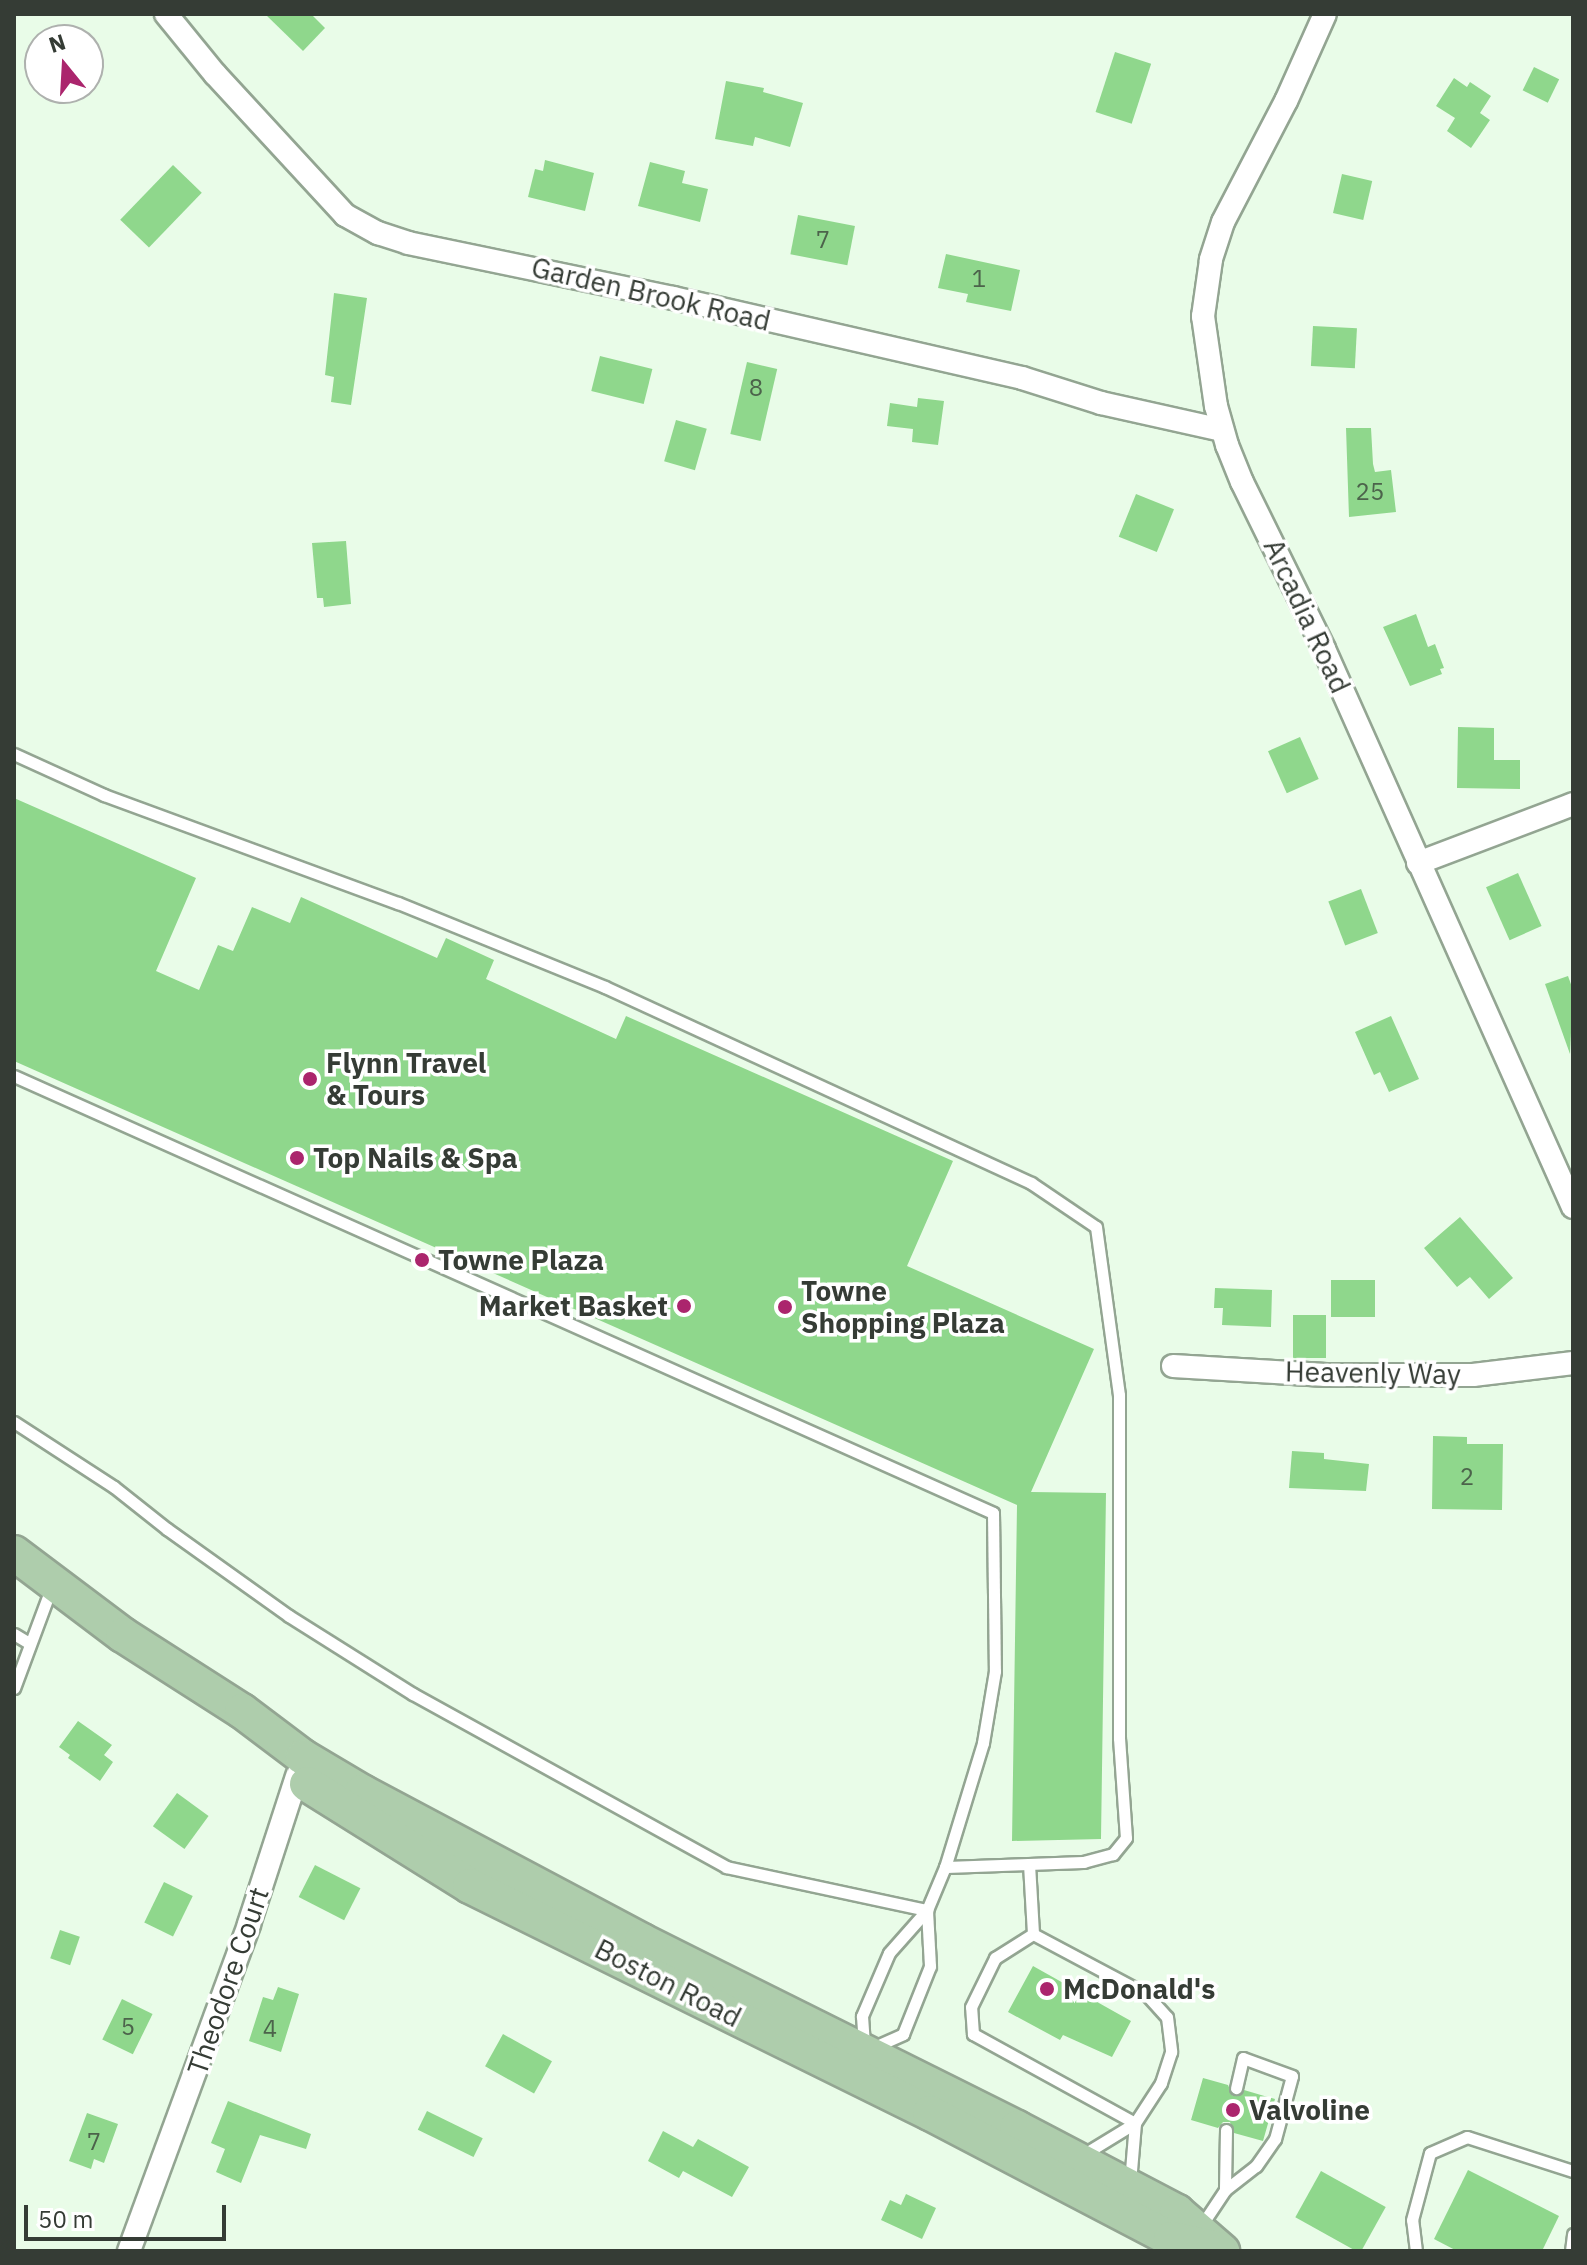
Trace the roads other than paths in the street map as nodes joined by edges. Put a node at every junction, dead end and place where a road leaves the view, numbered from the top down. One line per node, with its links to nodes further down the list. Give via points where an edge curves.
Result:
1 (166, 14): 3 (street, Garden Brook Road, via 345,215 378,233 1009,375 1101,403)
2 (1325, 14): 3 (street, Arcadia Road, via 1223,222 1211,260 1204,341)
3 (1222, 430): 6 (street, Arcadia Road)
4 (14, 754): 19 (lane, via 104,795 398,903 605,987 1031,1183 1096,1227 1119,1395 1119,1738 1126,1838 1113,1854 1099,1858)
5 (1573, 804): 6 (street)
6 (1418, 863): 8 (street, Arcadia Road)
7 (14, 1076): 20 (lane, via 993,1513 995,1671 983,1743)
8 (1573, 1207)
9 (1573, 1363): 10 (street, Heavenly Way, via 1473,1375 1326,1375)
10 (1173, 1366)
11 (14, 1422): 21 (lane, via 114,1487 289,1616 420,1699 726,1867)
12 (14, 1553): 13 (main road, Boston Road)
13 (54, 1582): 15 (lane); 16 (main road, Boston Road)
14 (14, 1634): 15 (lane)
15 (29, 1643): 17 (lane)
16 (154, 1655): 18 (main road, Boston Road, via 211,1710); 23 (main road, Boston Road, via 303,1757 432,1832)
17 (14, 1688)
18 (297, 1776): 23 (main road, Boston Road, via 470,1886); 33 (street, Theodore Court, via 249,1924)
19 (1029, 1864): 20 (lane); 22 (lane)
20 (945, 1867): 21 (lane)
21 (927, 1910): 23 (lane, via 889,1953 862,2016); 23 (lane, via 930,1966 903,2034)
22 (1033, 1934): 25 (lane, via 1146,1994 1167,2017 1171,2052 1161,2083); 25 (lane, via 995,1958 971,2007 973,2034)
23 (857, 2063): 27 (main road, Boston Road); 32 (main road, Boston Road, via 1171,2239)
24 (1236, 2088): 30 (lane, via 1243,2058 1292,2076 1275,2139 1256,2166)
25 (1135, 2123): 27 (lane); 29 (lane)
26 (1226, 2130): 30 (lane)
27 (1076, 2159): 29 (main road, Boston Road)
28 (1573, 2171): 34 (lane, via 1467,2137 1430,2153 1412,2220)
29 (1129, 2187): 32 (main road, Boston Road, via 1177,2212)
30 (1225, 2190): 32 (lane)
31 (1573, 2234): 35 (lane)
32 (1213, 2243)
33 (129, 2251)
34 (1416, 2251)
35 (1571, 2251)

